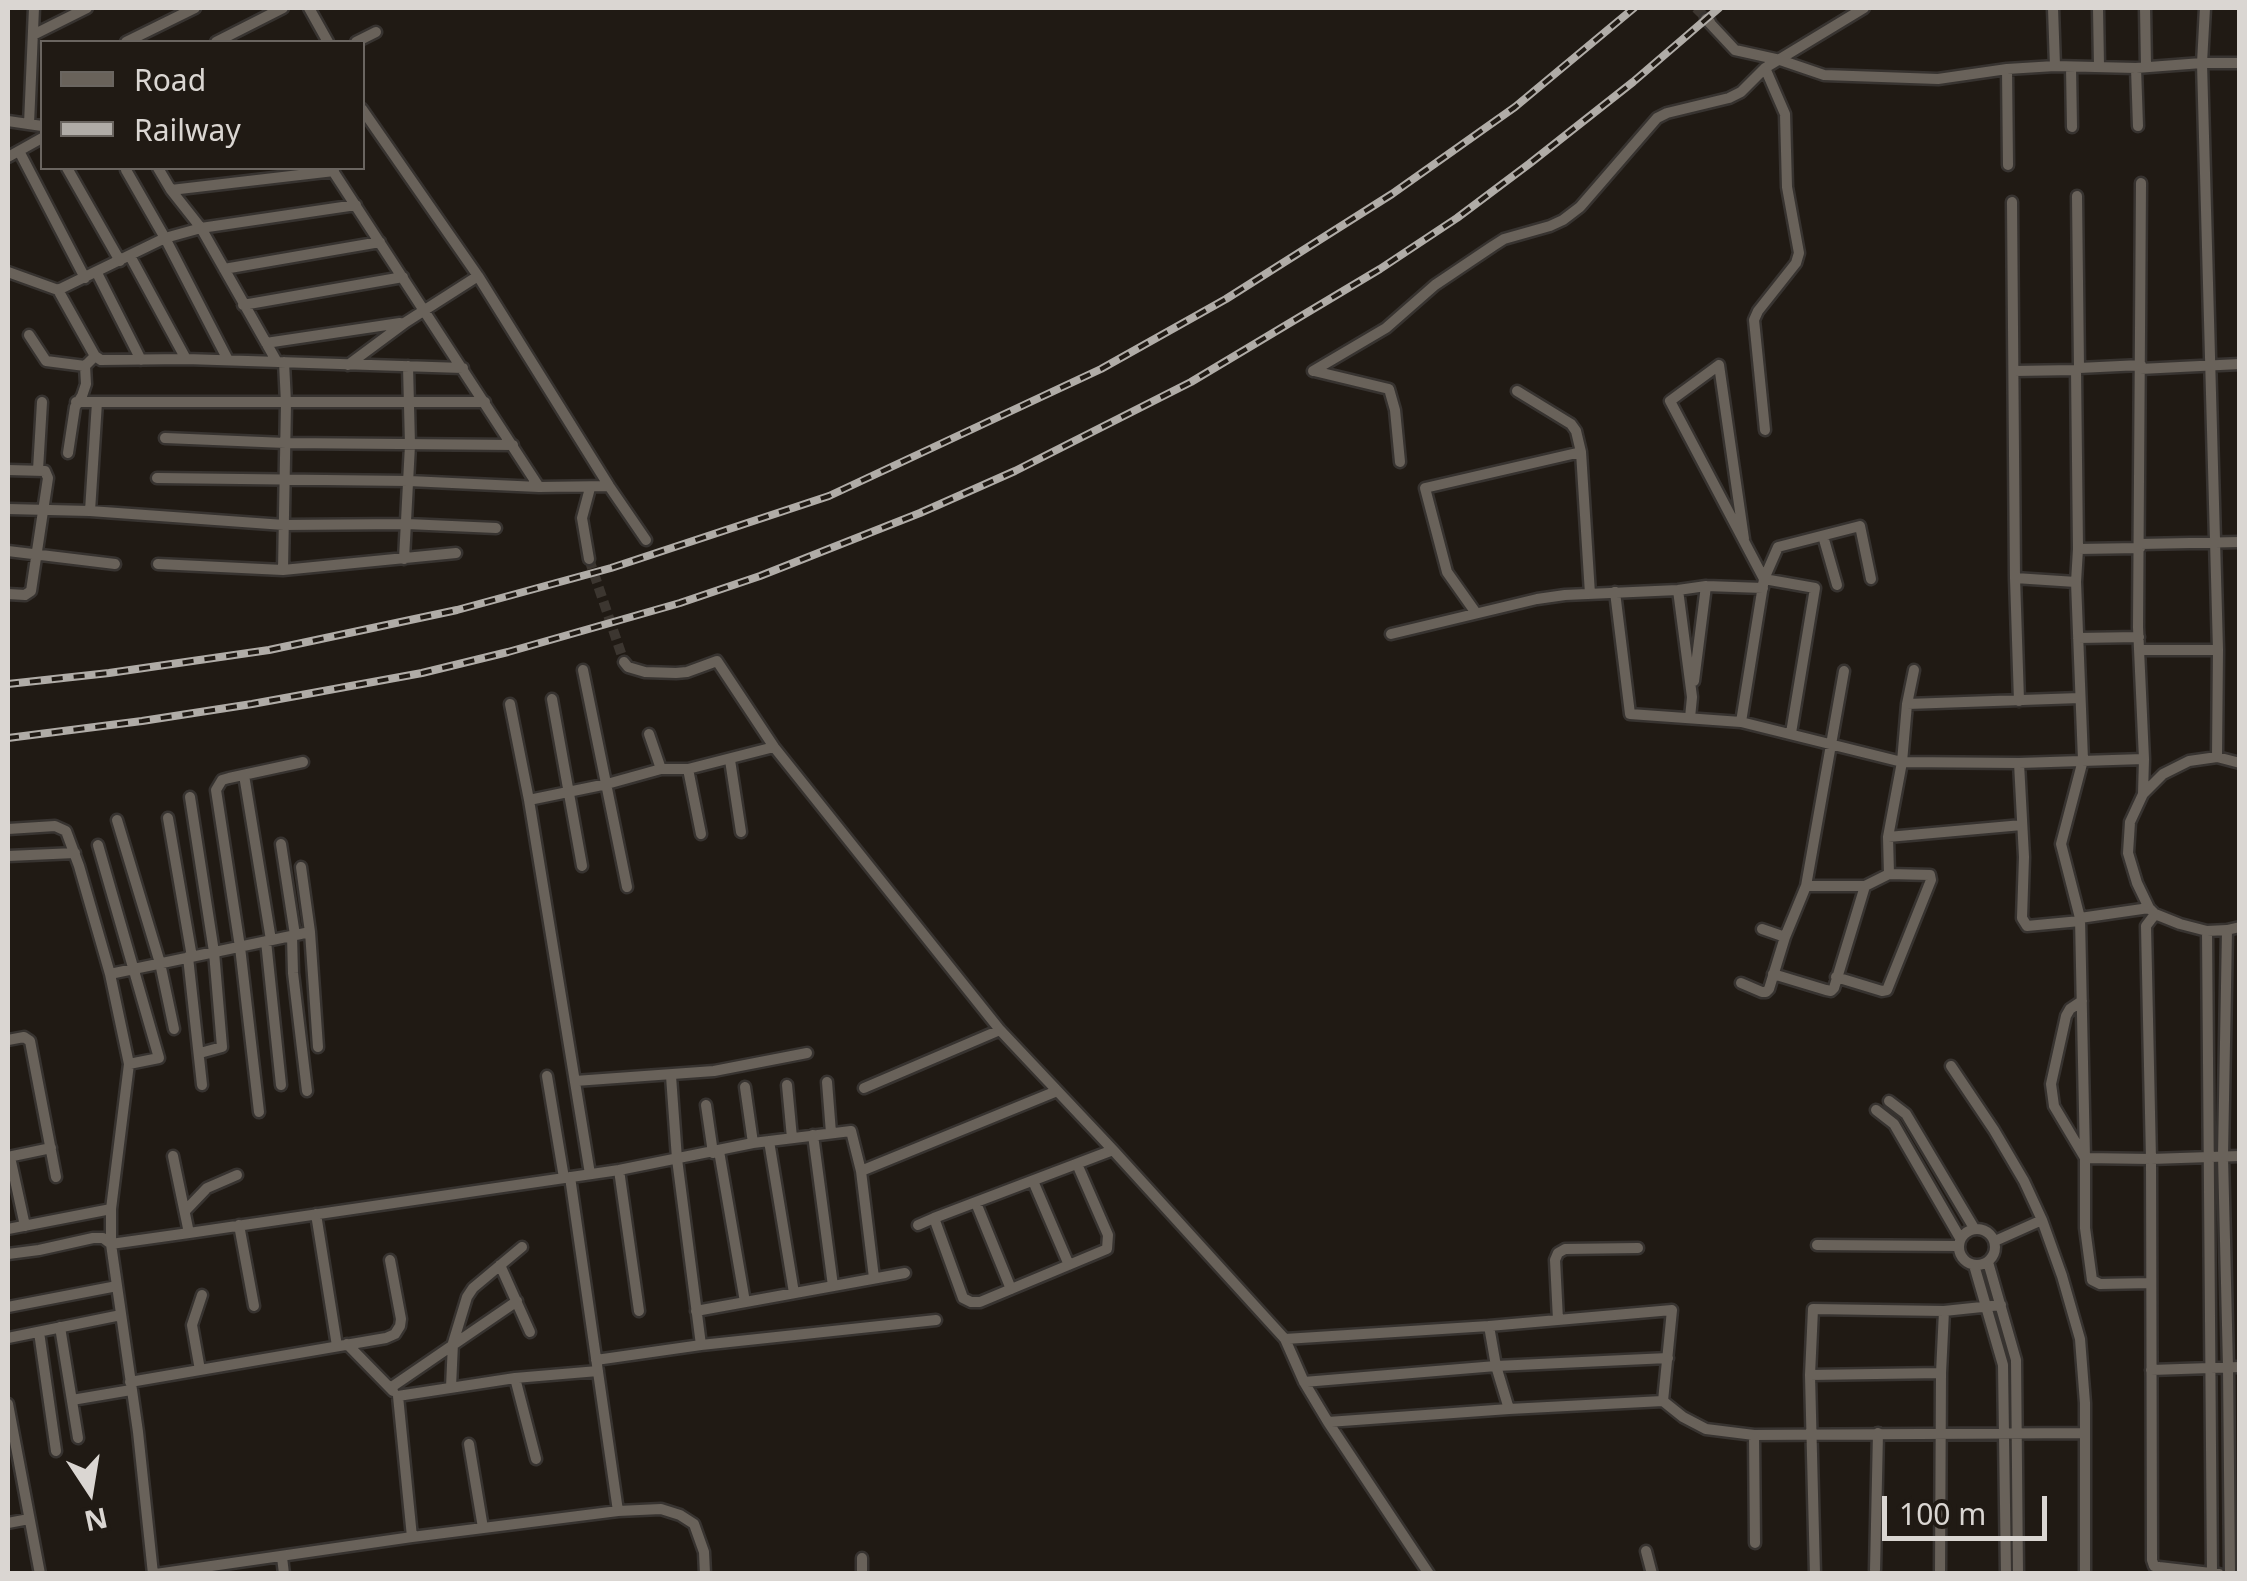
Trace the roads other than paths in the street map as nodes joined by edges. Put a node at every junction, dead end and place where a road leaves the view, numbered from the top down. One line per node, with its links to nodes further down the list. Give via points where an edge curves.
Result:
1 (34, 8): 13 (street)
2 (87, 8): 13 (street)
3 (196, 8): 14 (street)
4 (283, 8): 15 (street)
5 (309, 8): 16 (street)
6 (1864, 8): 18 (street)
7 (2053, 8): 21 (street)
8 (2098, 8): 22 (street)
9 (2145, 8): 24 (street)
10 (2205, 8): 19 (street)
11 (1710, 22): 18 (street, via 1735,50)
12 (376, 32): 17 (street)
13 (33, 35): 27 (street)
14 (130, 40)
15 (220, 40)
16 (327, 40)
17 (360, 40)
18 (1780, 60): 25 (street); 26 (street, via 1824,75 1938,79)
19 (2202, 63): 20 (street); 24 (street); 70 (street)
20 (2240, 63)
21 (2054, 66): 23 (street); 26 (street)
22 (2099, 66): 23 (street); 24 (street)
23 (2071, 67): 33 (street)
24 (2141, 67): 32 (street)
25 (1766, 68): 85 (street, via 1785,114 1798,258 1754,320); 92 (street, via 1729,98 1657,118 1563,220 1492,246 1375,336 1313,371 1389,389)
26 (2007, 69): 36 (street)
27 (37, 91): 30 (street)
28 (365, 113): 55 (street)
29 (8, 121): 30 (street)
30 (29, 124): 31 (street)
31 (40, 126)
32 (2138, 126)
33 (2072, 127)
34 (40, 139): 35 (street)
35 (13, 154): 57 (street)
36 (2008, 164)
37 (69, 170): 51 (street)
38 (126, 170): 49 (street)
39 (159, 170): 44 (street)
40 (317, 170): 42 (street)
41 (334, 170): 47 (street)
42 (255, 174): 44 (street)
43 (2141, 183): 74 (street)
44 (172, 190): 48 (street)
45 (2077, 196): 76 (street)
46 (2012, 202): 77 (street)
47 (356, 206): 48 (street); 50 (street)
48 (201, 228): 49 (street); 52 (street)
49 (165, 238): 51 (street); 67 (street)
50 (380, 242): 52 (street); 56 (street)
51 (125, 258): 54 (street); 65 (street)
52 (224, 269): 59 (street)
53 (8, 272): 58 (street)
54 (97, 273): 57 (street); 66 (street)
55 (478, 276): 60 (street); 98 (street)
56 (403, 277): 59 (street); 60 (street)
57 (84, 278): 58 (street)
58 (58, 290): 64 (street)
59 (244, 305): 63 (street)
60 (425, 310): 61 (street); 75 (street)
61 (406, 322): 63 (street); 69 (street)
62 (30, 335): 72 (street, via 46,361)
63 (266, 343): 68 (street)
64 (94, 356): 66 (street); 72 (street)
65 (186, 359): 66 (street); 67 (street)
66 (142, 360)
67 (228, 360): 68 (street)
68 (280, 362): 69 (street); 84 (street)
69 (348, 364): 73 (street)
70 (2208, 364): 71 (street); 74 (street); 110 (street)
71 (2240, 364)
72 (85, 366): 80 (street, via 86,384)
73 (408, 366): 75 (street); 82 (street)
74 (2140, 367): 76 (street); 112 (street)
75 (463, 368): 83 (street)
76 (2077, 369): 77 (street); 113 (street)
77 (2014, 371): 122 (street)
78 (1517, 391): 90 (street, via 1570,424)
79 (42, 402): 94 (street)
80 (76, 402): 81 (street); 91 (street)
81 (97, 402): 84 (street); 102 (street)
82 (409, 402): 83 (street); 84 (street); 88 (street)
83 (485, 402): 89 (street)
84 (286, 403): 87 (street)
85 (1765, 430)
86 (165, 438): 87 (street)
87 (286, 443): 88 (street); 96 (street)
88 (410, 445): 89 (street); 97 (street)
89 (513, 445): 99 (street)
90 (1581, 452): 131 (street); 132 (street, via 1426,488 1447,572)
91 (68, 453)
92 (1400, 462)
93 (8, 470): 94 (street)
94 (38, 470): 103 (street, via 48,474)
95 (157, 478): 96 (street)
96 (285, 480): 97 (street); 105 (street)
97 (409, 481): 99 (street); 104 (street)
98 (609, 486): 100 (street); 109 (street)
99 (539, 487): 100 (street)
100 (590, 488): 118 (street, via 582,518)
101 (8, 509): 103 (street)
102 (90, 511): 103 (street); 105 (street)
103 (43, 512): 116 (street)
104 (407, 524): 105 (street); 106 (street); 117 (street)
105 (284, 525): 121 (street)
106 (496, 528)
107 (1824, 536): 123 (street, via 1860,526); 125 (street, via 1778,547); 126 (street)
108 (1744, 539): 108 (street, via 1670,401 1719,365 1730,442); 125 (street)
109 (646, 540)
110 (2214, 542): 111 (street); 112 (street); 136 (street)
111 (2240, 542)
112 (2140, 546): 113 (street); 135 (street)
113 (2078, 548): 124 (street)
114 (8, 552): 116 (street)
115 (456, 553): 117 (street)
116 (36, 555): 119 (street); 130 (street, via 31,590)
117 (404, 559): 121 (street)
118 (589, 559)
119 (115, 564)
120 (158, 564): 121 (street)
121 (282, 570)
122 (2015, 578): 124 (street); 144 (street)
123 (1872, 579)
124 (2076, 582): 134 (street)
125 (1764, 583): 127 (street); 148 (street); 149 (street, via 1815,588)
126 (1836, 585)
127 (1706, 586): 128 (street); 141 (street)
128 (1678, 590): 129 (street); 141 (street)
129 (1616, 592): 131 (street); 147 (street, via 1630,714)
130 (8, 594)
131 (1590, 594): 132 (street)
132 (1476, 613): 133 (street)
133 (1391, 634)
134 (2078, 638): 135 (street); 143 (street)
135 (2139, 644): 136 (street); 154 (street)
136 (2218, 650): 153 (street)
137 (624, 662): 152 (street, via 645,672 687,672 717,661)
138 (583, 670): 164 (street)
139 (1914, 670): 146 (street)
140 (1844, 671): 151 (street)
141 (1692, 697): 147 (street)
142 (552, 698): 165 (street)
143 (2080, 698): 144 (street); 156 (street)
144 (2019, 701): 146 (street)
145 (510, 704): 168 (street)
146 (1907, 704): 158 (street)
147 (1690, 718): 148 (street)
148 (1741, 722): 149 (street)
149 (1792, 733): 151 (street)
150 (649, 734): 161 (street)
151 (1830, 746): 158 (street); 183 (street)
152 (774, 747): 155 (street); 207 (street)
153 (2217, 757): 159 (street); 166 (street, via 2176,767)
154 (2144, 759): 156 (street); 166 (street)
155 (730, 760): 162 (street); 173 (street)
156 (2082, 760): 160 (street); 187 (street, via 2062,844)
157 (302, 762): 163 (street)
158 (1902, 762): 160 (street); 175 (street)
159 (2240, 763)
160 (2018, 764): 171 (street)
161 (661, 769): 162 (street); 164 (street)
162 (688, 769): 174 (street)
163 (244, 774): 195 (street); 196 (street, via 222,780 216,790)
164 (608, 784): 165 (street); 185 (street)
165 (569, 792): 168 (street); 180 (street)
166 (2143, 794): 186 (street, via 2130,822 2128,853)
167 (190, 797): 197 (street)
168 (528, 800): 216 (street)
169 (168, 818): 198 (street)
170 (117, 820): 199 (street)
171 (2022, 826): 175 (street); 187 (street, via 2022,918 2027,926)
172 (8, 829): 178 (street, via 62,828)
173 (741, 832)
174 (700, 834)
175 (1888, 837): 182 (street)
176 (280, 844): 193 (street)
177 (98, 845): 200 (street)
178 (75, 854): 179 (street); 201 (street)
179 (8, 856)
180 (582, 866)
181 (301, 867): 192 (street)
182 (1889, 874): 184 (street); 203 (street, via 1925,874 1931,880 1891,986 1882,992)
183 (1806, 886): 184 (street); 194 (street)
184 (1865, 886): 203 (street)
185 (627, 887)
186 (2152, 911): 187 (street); 191 (street); 243 (street, via 2146,926)
187 (2080, 920): 205 (street)
188 (2240, 926): 190 (street)
189 (1762, 929): 194 (street)
190 (2226, 930): 191 (street); 239 (street)
191 (2207, 931): 238 (street)
192 (310, 932): 193 (street); 209 (street)
193 (294, 935): 195 (street); 223 (street)
194 (1785, 936): 202 (street)
195 (268, 941): 196 (street); 219 (street)
196 (240, 947): 197 (street); 228 (street)
197 (214, 952): 198 (street); 210 (street, via 222,1047)
198 (190, 957): 199 (street); 210 (street)
199 (160, 963): 200 (street); 206 (street)
200 (135, 968): 201 (street); 212 (street, via 159,1058)
201 (110, 974): 212 (street)
202 (1773, 974): 203 (street, via 1830,991); 204 (street, via 1766,992)
203 (1836, 977)
204 (1740, 983)
205 (2082, 1001): 242 (street); 242 (street, via 2066,1016 2051,1084 2054,1106)
206 (174, 1029)
207 (1000, 1030): 222 (street); 224 (street)
208 (8, 1040): 234 (street, via 30,1041)
209 (318, 1047)
210 (200, 1052): 218 (street)
211 (806, 1053): 215 (street)
212 (129, 1064): 254 (street)
213 (1951, 1066): 258 (street)
214 (548, 1076): 251 (street)
215 (670, 1076): 216 (street); 244 (street)
216 (574, 1081): 248 (street)
217 (827, 1082): 229 (street)
218 (202, 1085)
219 (281, 1085)
220 (788, 1085): 231 (street)
221 (746, 1087): 233 (street)
222 (864, 1088)
223 (306, 1091)
224 (1057, 1091): 235 (street); 247 (street)
225 (1889, 1101): 262 (street, via 1906,1114)
226 (706, 1106): 236 (street)
227 (1876, 1110): 266 (street, via 1894,1124)
228 (259, 1112)
229 (831, 1133): 230 (street); 247 (street, via 851,1130)
230 (813, 1136): 231 (street); 281 (street)
231 (792, 1138): 232 (street)
232 (769, 1141): 233 (street); 283 (street)
233 (753, 1143): 236 (street)
234 (51, 1148): 241 (street); 250 (street)
235 (1113, 1150): 245 (street); 302 (street)
236 (716, 1152): 244 (street); 286 (street)
237 (173, 1156): 255 (street)
238 (2208, 1156): 239 (street); 243 (street); 309 (street)
239 (2223, 1156): 240 (street); 310 (street)
240 (2240, 1156)
241 (9, 1157): 261 (street)
242 (2085, 1158): 243 (street); 279 (street, via 2084,1228 2092,1280)
243 (2151, 1159): 279 (street)
244 (677, 1160): 246 (street); 291 (street)
245 (1077, 1164): 252 (street); 275 (street, via 1109,1242 1107,1249)
246 (618, 1170): 248 (street); 293 (street)
247 (861, 1172): 278 (street)
248 (590, 1174): 251 (street)
249 (237, 1175): 255 (street, via 207,1188)
250 (56, 1176)
251 (567, 1177): 256 (street); 307 (street)
252 (1033, 1181): 253 (street); 275 (street)
253 (976, 1203): 257 (street); 282 (street)
254 (112, 1209): 261 (street); 267 (street)
255 (184, 1211): 264 (street)
256 (316, 1214): 259 (street); 305 (street)
257 (934, 1218): 260 (street); 282 (street, via 964,1298 980,1302)
258 (2042, 1220): 265 (street); 328 (street, via 2080,1339)
259 (240, 1225): 264 (street); 288 (street)
260 (918, 1225)
261 (25, 1226): 263 (street)
262 (1974, 1228): 265 (street); 266 (street)
263 (8, 1229)
264 (189, 1233): 267 (street)
265 (1994, 1241): 273 (street)
266 (1959, 1242): 268 (street); 276 (street, via 1962,1258)
267 (111, 1244): 271 (street, via 93,1238); 280 (street)
268 (1817, 1245)
269 (522, 1246): 274 (street)
270 (1638, 1248): 296 (street, via 1558,1253)
271 (8, 1254)
272 (390, 1260): 305 (street, via 400,1326 386,1338)
273 (1988, 1262): 276 (street); 287 (street)
274 (500, 1265): 285 (street); 303 (street, via 467,1297)
275 (1069, 1265): 282 (street)
276 (1974, 1265): 290 (street)
277 (906, 1272): 278 (street)
278 (874, 1278): 281 (street)
279 (2150, 1283): 312 (street)
280 (117, 1286): 289 (street); 294 (street)
281 (834, 1286): 283 (street)
282 (1011, 1289)
283 (794, 1293): 286 (street)
284 (202, 1294): 311 (street, via 192,1325)
285 (516, 1301): 300 (street); 303 (street)
286 (745, 1302): 291 (street)
287 (2001, 1305): 290 (street); 331 (street, via 2016,1360)
288 (254, 1306)
289 (8, 1307)
290 (1988, 1308): 292 (street); 330 (street, via 2003,1365)
291 (696, 1311): 304 (street)
292 (1944, 1311): 313 (street); 314 (street, via 1814,1310)
293 (639, 1312)
294 (121, 1315): 298 (street); 317 (street)
295 (936, 1320): 304 (street)
296 (1558, 1320): 297 (street); 306 (street, via 1672,1310)
297 (1489, 1326): 302 (street); 308 (street)
298 (60, 1328): 299 (street); 320 (street)
299 (39, 1332): 301 (street); 334 (street)
300 (530, 1332)
301 (8, 1338)
302 (1285, 1338): 316 (street)
303 (453, 1343): 318 (street); 319 (street)
304 (701, 1344): 307 (street)
305 (342, 1345): 311 (street); 319 (street)
306 (1668, 1358): 308 (street); 321 (street)
307 (597, 1366): 315 (street); 337 (street)
308 (1496, 1366): 316 (street); 323 (street)
309 (2210, 1368): 310 (street); 312 (street); 347 (street)
310 (2234, 1368): 360 (street)
311 (200, 1370): 317 (street)
312 (2150, 1370): 347 (street, via 2152,1560 2158,1568)
313 (1941, 1372): 314 (street); 327 (street)
314 (1810, 1376): 326 (street)
315 (515, 1378): 318 (street); 335 (street)
316 (1304, 1382): 324 (street)
317 (131, 1386): 320 (street); 349 (street)
318 (451, 1388): 319 (street)
319 (394, 1392): 341 (street)
320 (72, 1400): 332 (street)
321 (1663, 1402): 323 (street); 329 (street, via 1706,1429)
322 (8, 1404): 336 (street)
323 (1509, 1409): 324 (street)
324 (1328, 1422): 353 (street)
325 (1878, 1433): 326 (street); 327 (street); 346 (street)
326 (1812, 1434): 329 (street); 355 (street)
327 (1940, 1434): 330 (street); 356 (street)
328 (2085, 1434): 331 (street); 359 (street)
329 (1754, 1435): 342 (street)
330 (2004, 1435): 331 (street); 357 (street)
331 (2017, 1435): 358 (street)
332 (78, 1438)
333 (469, 1444): 340 (street)
334 (56, 1450)
335 (536, 1459)
336 (13, 1467): 338 (street)
337 (618, 1511): 340 (street); 351 (street, via 661,1510 694,1524)
338 (30, 1519): 339 (street); 348 (street)
339 (8, 1523)
340 (483, 1528): 341 (street)
341 (412, 1537): 344 (street)
342 (1755, 1543)
343 (1646, 1552): 354 (street)
344 (282, 1557): 349 (street); 350 (street)
345 (862, 1558): 352 (street)
346 (1875, 1570)
347 (2214, 1573)
348 (40, 1574)
349 (155, 1574)
350 (284, 1574)
351 (706, 1574)
352 (862, 1574)
353 (1429, 1574)
354 (1652, 1574)
355 (1816, 1574)
356 (1940, 1574)
357 (2006, 1574)
358 (2018, 1574)
359 (2085, 1574)
360 (2230, 1574)

